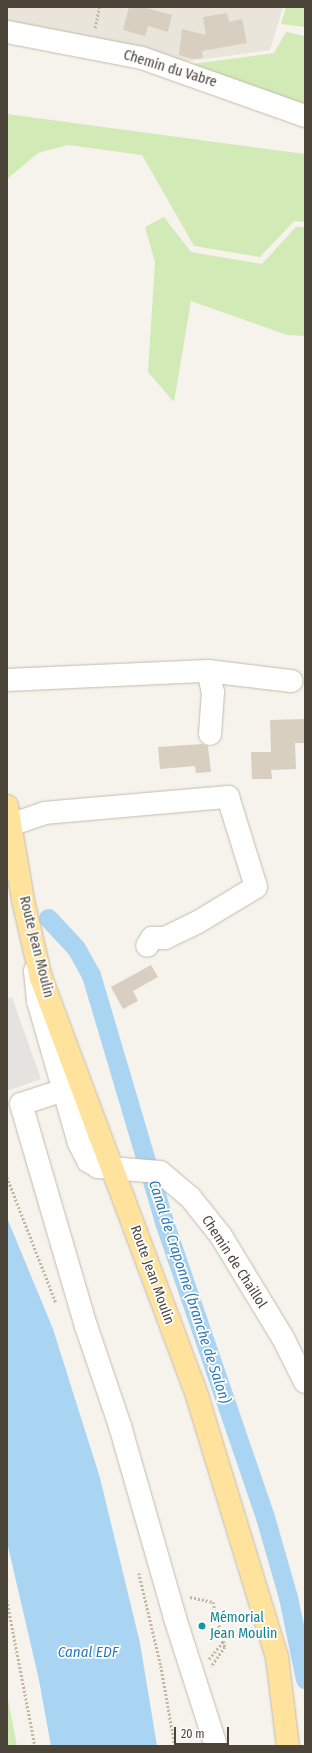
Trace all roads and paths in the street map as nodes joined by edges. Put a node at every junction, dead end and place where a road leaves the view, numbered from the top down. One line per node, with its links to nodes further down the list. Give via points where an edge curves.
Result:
1 (7, 32): 2 (street, Chemin du Vabre, via 142,58)
2 (305, 116)
3 (208, 671): 4 (street); 5 (street); 6 (street, via 213,692)
4 (7, 680)
5 (291, 681)
6 (210, 734)
7 (9, 816): 8 (main road, Route Jean Moulin); 9 (street, via 228,798 256,887 198,922 165,938 152,938)
8 (33, 941): 10 (street, Chemin de Chaillol, via 38,1001); 11 (main road, Route Jean Moulin, via 41,978)
9 (147, 946)
10 (64, 1090): 11 (street, Chemin de Chaillol, via 79,1143 88,1161 98,1167); 21 (street, via 28,1093 21,1104 86,1326 120,1426 175,1618)
11 (112, 1167): 14 (street, Chemin de Chaillol, via 160,1172 190,1197 221,1236 283,1338); 22 (main road, Route Jean Moulin, via 198,1399 276,1658)
12 (7, 1177): 13 (path)
13 (59, 1309)
14 (305, 1382)
15 (138, 1569): 20 (path, via 161,1666)
16 (186, 1596): 18 (path, via 213,1602 223,1642)
17 (7, 1600): 19 (path, via 19,1650)
18 (208, 1660)
19 (35, 1746)
20 (175, 1746)
21 (216, 1746)
22 (288, 1746)

